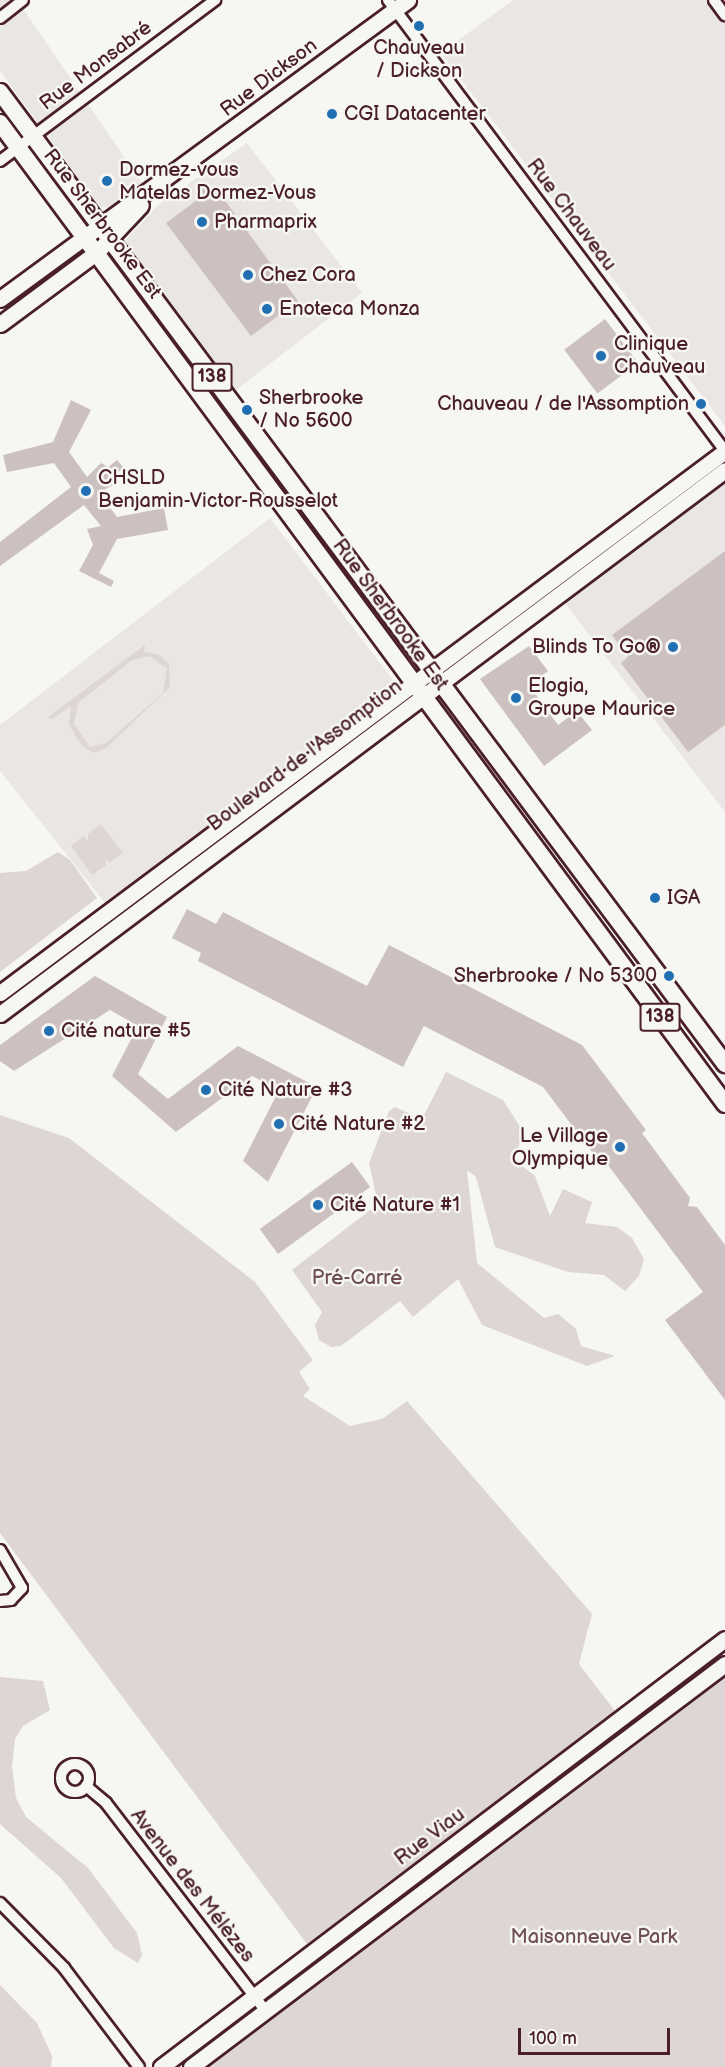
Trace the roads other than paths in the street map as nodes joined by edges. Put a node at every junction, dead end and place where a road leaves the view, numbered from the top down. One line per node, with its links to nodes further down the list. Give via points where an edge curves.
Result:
1 (23, 0): 7 (street)
2 (214, 0): 10 (street, Rue Monsabré)
3 (408, 0): 5 (main road, Rue Dickson)
4 (714, 0): 6 (street)
5 (392, 5): 13 (main road, Rue Dickson); 20 (street, Rue Chauveau)
6 (725, 15)
7 (0, 18)
8 (0, 92): 10 (main road, Rue Sherbrooke Est / 138)
9 (0, 123): 11 (main road, Rue Sherbrooke Est / 138)
10 (33, 136): 11 (street, Rue Monsabré); 14 (main road, Rue Sherbrooke Est / 138)
11 (18, 147): 12 (street, Rue Monsabré); 15 (main road, Rue Sherbrooke Est / 138)
12 (0, 161)
13 (155, 189): 14 (main road, Rue Dickson); 16 (main road, Rue Dickson)
14 (100, 225): 15 (main road, Rue Dickson); 16 (main road, Rue Sherbrooke Est / 138)
15 (85, 236): 17 (main road, Rue Sherbrooke Est / 138); 18 (main road, Rue Dickson)
16 (110, 239): 17 (main road, Rue Dickson); 23 (main road, Rue Sherbrooke Est / 138)
17 (97, 252): 19 (main road, Rue Dickson); 24 (main road, Rue Sherbrooke Est / 138)
18 (0, 299)
19 (0, 324)
20 (725, 452): 22 (main road, Boulevard de l'Assomption)
21 (725, 470): 22 (main road, Boulevard de l'Assomption)
22 (483, 638): 23 (main road, Boulevard de l'Assomption)
23 (432, 676): 24 (main road, Boulevard de l'Assomption); 27 (main road, Rue Sherbrooke Est / 138)
24 (417, 687): 25 (main road, Boulevard de l'Assomption); 26 (main road, Boulevard de l'Assomption); 28 (main road, Rue Sherbrooke Est / 138)
25 (0, 993)
26 (0, 1014)
27 (725, 1064)
28 (725, 1104)
29 (0, 1550): 30 (street, via 22,1588 11,1600)
30 (0, 1601)
31 (725, 1639): 35 (main road, Rue Viau)
32 (725, 1664): 36 (main road, Rue Viau)
33 (86, 1786): 35 (street, Avenue des Mélèzes, via 106,1803)
34 (0, 1903): 37 (street, via 64,1968)
35 (254, 1996): 36 (street, Avenue des Mélèzes); 38 (main road, Rue Viau)
36 (265, 2010): 39 (main road, Rue Viau)
37 (139, 2067)
38 (161, 2067)
39 (191, 2067)

